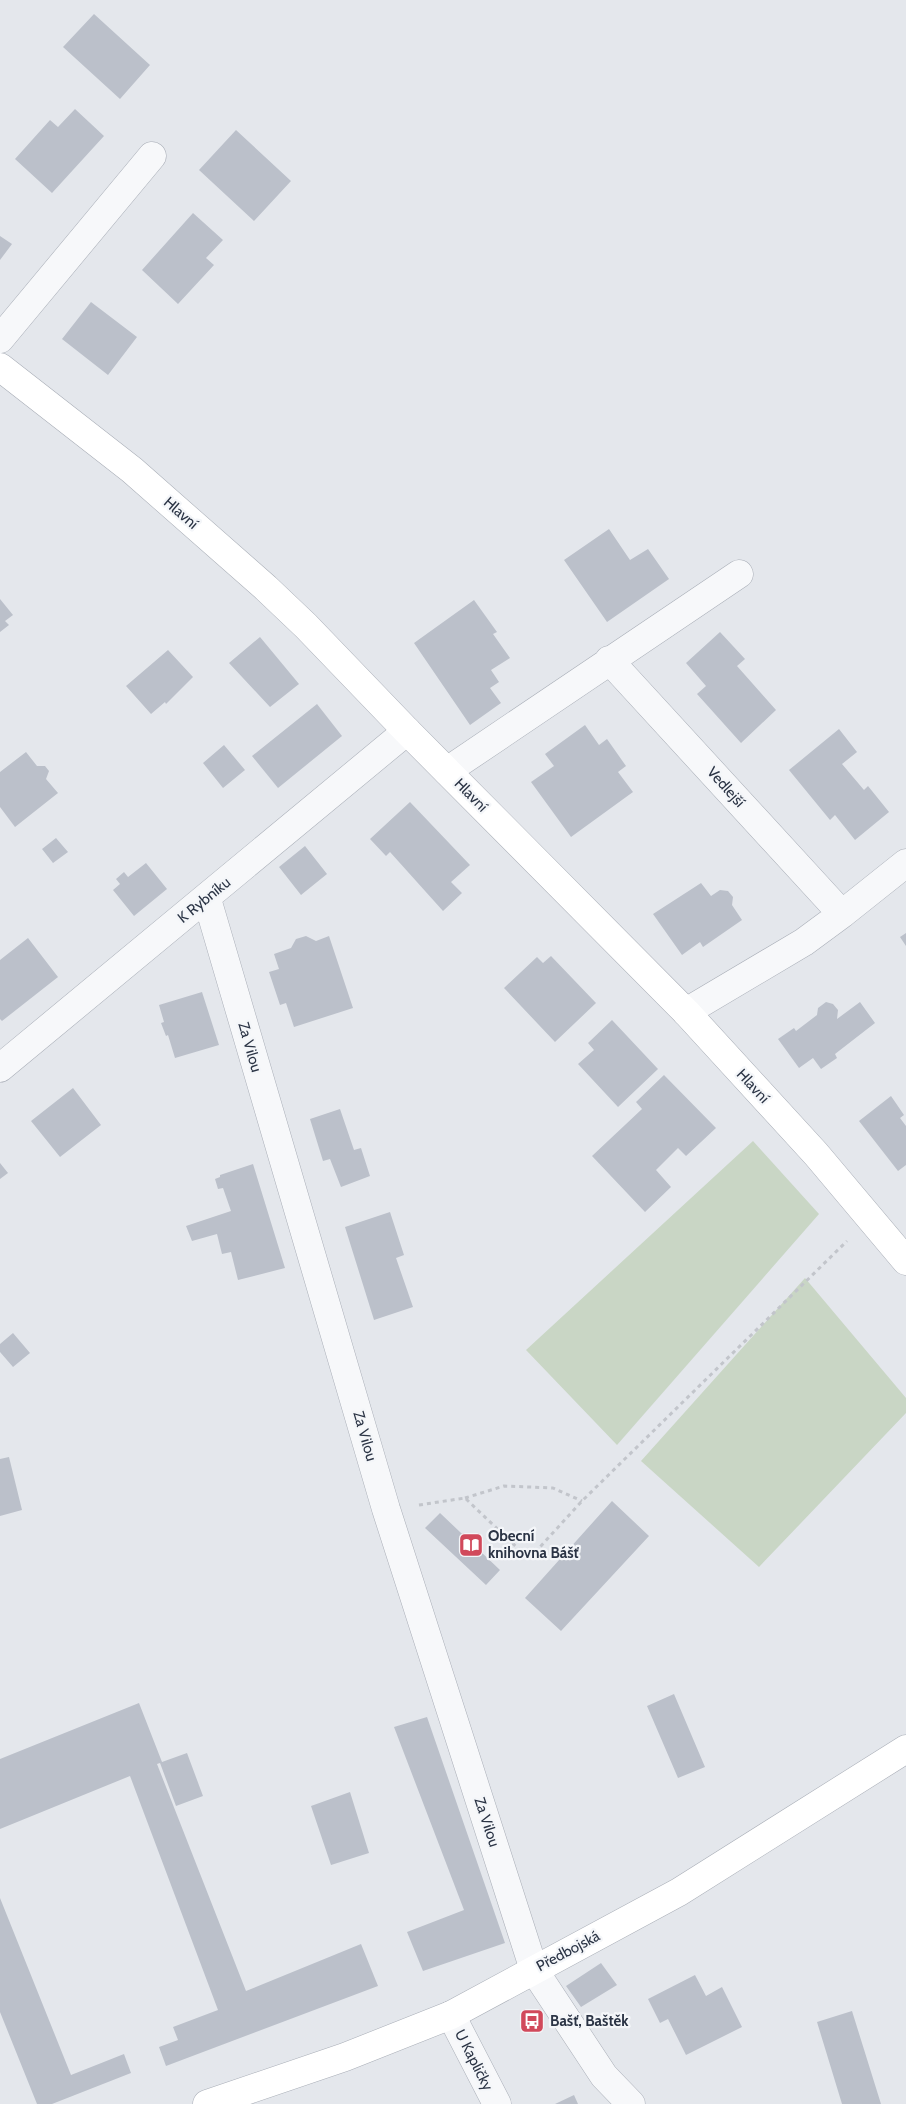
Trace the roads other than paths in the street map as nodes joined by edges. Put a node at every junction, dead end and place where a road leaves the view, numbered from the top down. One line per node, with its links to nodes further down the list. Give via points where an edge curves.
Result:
1 (152, 156): 2 (street)
2 (0, 339)
3 (0, 367): 6 (street, Hlavní, via 132,470 238,563 306,626)
4 (739, 574): 5 (street)
5 (610, 660): 7 (street); 10 (street, Vedlejší)
6 (407, 731): 7 (street, Hlavní); 9 (street, K Rybníku)
7 (447, 771): 11 (street, Hlavní)
8 (906, 863): 10 (street)
9 (207, 898): 12 (street, K Rybníku); 15 (street, Za Vilou, via 386,1509)
10 (842, 914): 11 (street, via 804,942)
11 (686, 1012): 13 (street, Hlavní, via 816,1154)
12 (0, 1068)
13 (906, 1261)
14 (906, 1749): 15 (street, Předbojská, via 679,1892)
15 (534, 1970): 16 (street, Předbojská); 19 (street, Za Vilou, via 604,2076)
16 (451, 2015): 17 (street, Předbojská, via 346,2057); 18 (street, U Kapličky)
17 (206, 2104)
18 (497, 2104)
19 (631, 2104)

